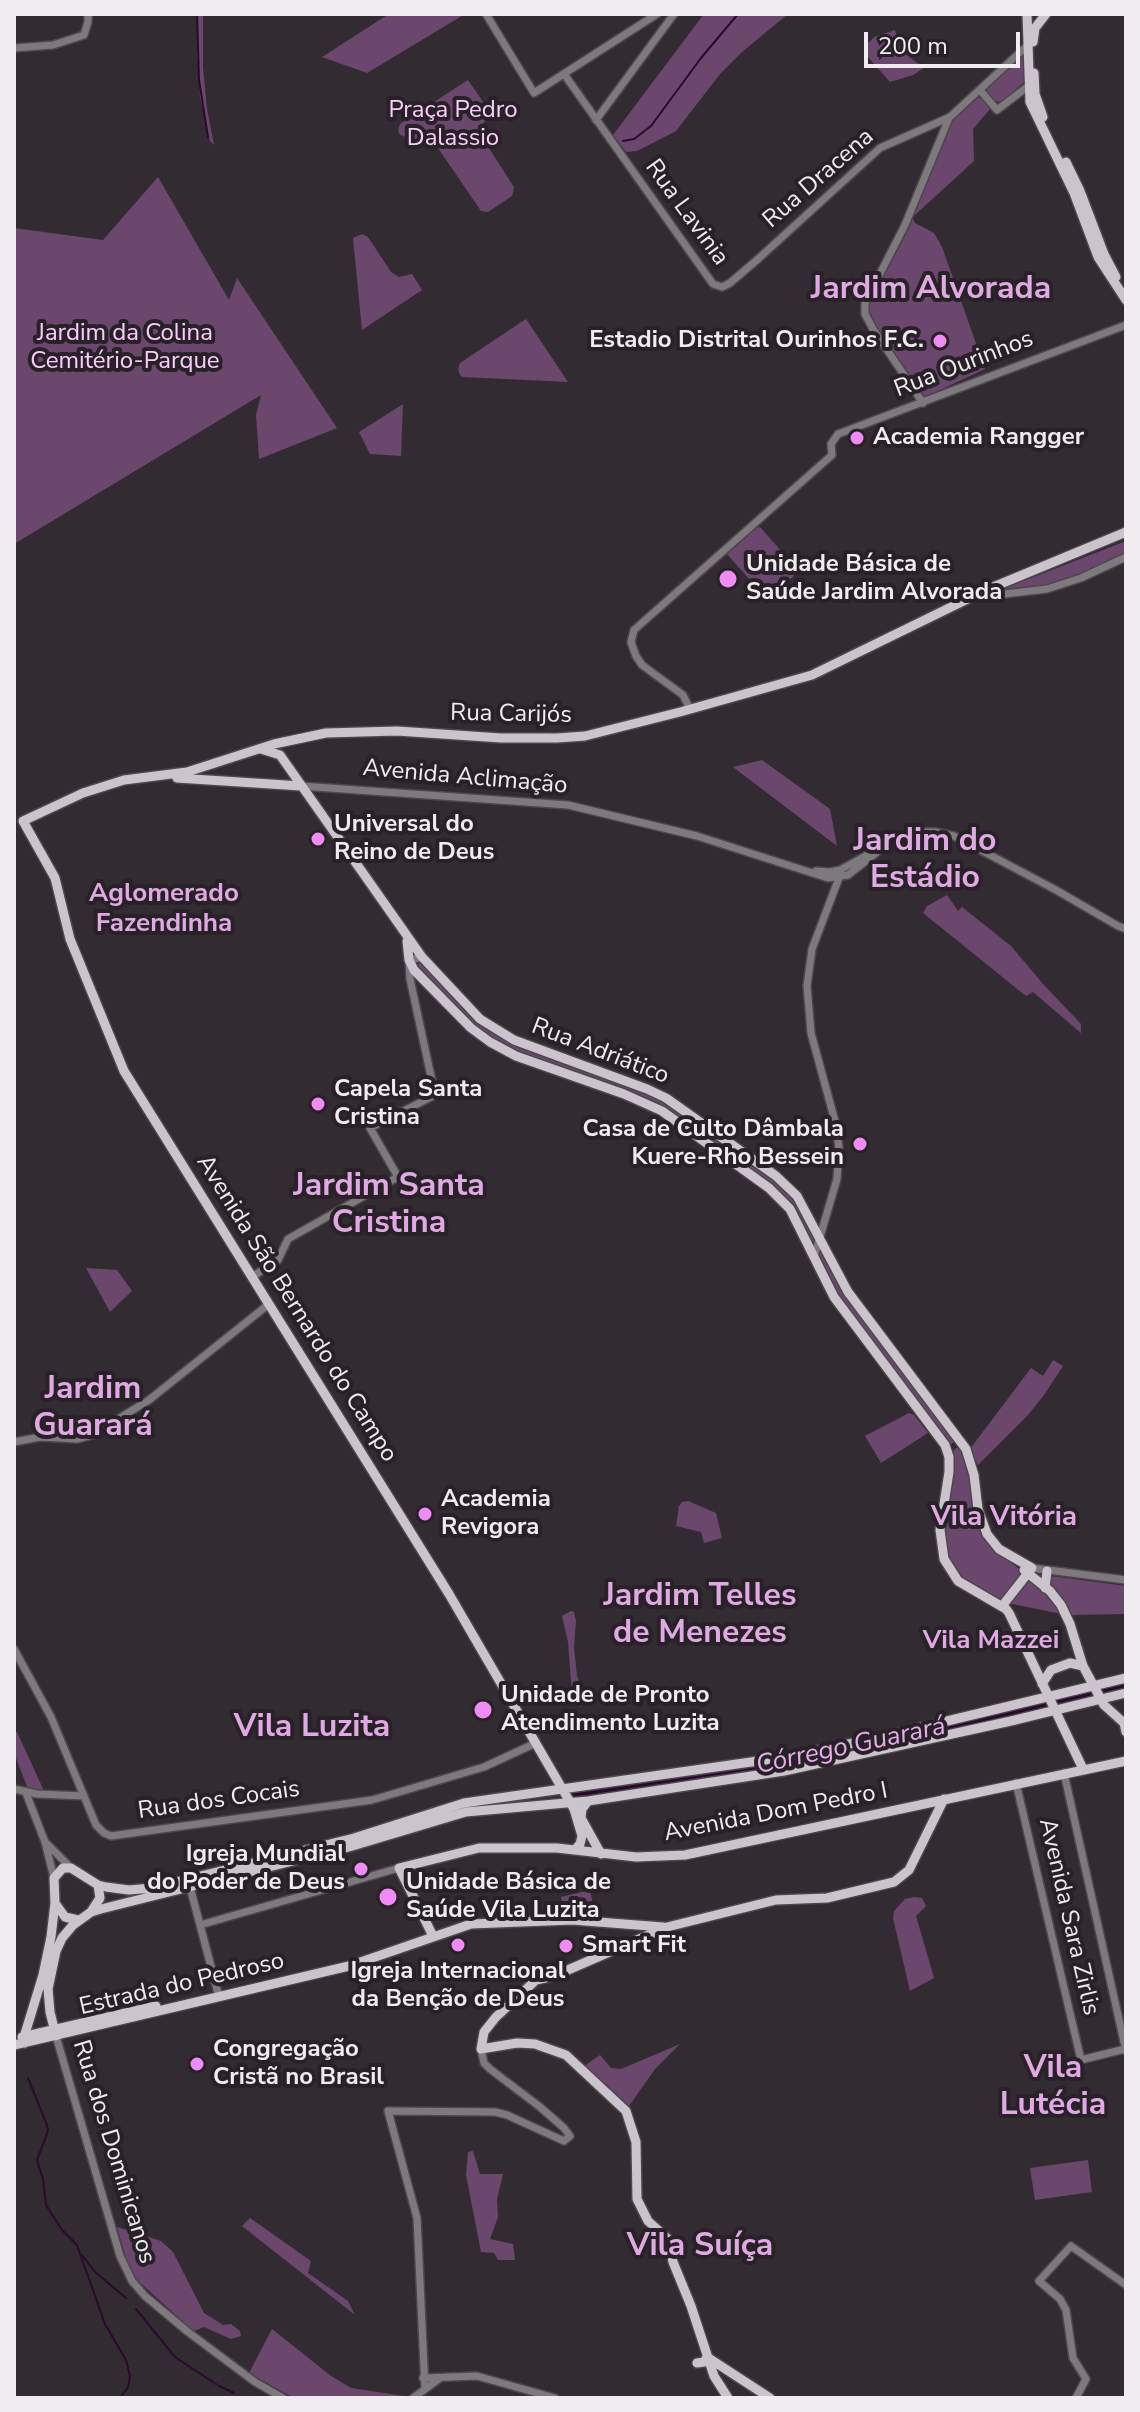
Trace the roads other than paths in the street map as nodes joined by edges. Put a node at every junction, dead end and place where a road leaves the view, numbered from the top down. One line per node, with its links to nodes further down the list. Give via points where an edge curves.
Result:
1 (88, 14): 8 (street, via 84,35 69,42)
2 (486, 14): 9 (street, via 534,93)
3 (657, 14): 9 (street)
4 (674, 14): 13 (street)
5 (1028, 14): 6 (main road); 7 (main road)
6 (1044, 16): 10 (main road, via 1033,33)
7 (1027, 46): 10 (main road); 11 (street, Rua Dracena)
8 (14, 48)
9 (564, 74): 13 (street, Rua Lavinia)
10 (1031, 83): 11 (street, via 997,110); 17 (main road, via 1104,254); 18 (main road, via 1032,107 1098,257)
11 (980, 90): 12 (street, Rua Dracena)
12 (950, 117): 14 (street, Rua Dracena); 15 (street)
13 (596, 120): 16 (street, Rua Lavinia)
14 (920, 130): 15 (street); 16 (street, Rua Dracena, via 880,148 730,283)
15 (942, 133): 20 (street, via 905,225 865,303 873,329)
16 (715, 286)
17 (1126, 291)
18 (1126, 300)
19 (1126, 325): 20 (street, Rua Ourinhos)
20 (923, 403): 24 (street, Rua Ourinhos, via 838,434 832,455 634,630 631,642 642,665 683,695)
21 (1126, 532): 23 (main road, Rua Carijós)
22 (1126, 557): 23 (street, Rua Carijós, via 1047,589 1004,594)
23 (986, 590): 24 (main road, Rua Carijós, via 812,675)
24 (690, 709): 25 (main road, Rua Carijós, via 585,736 371,731)
25 (290, 740): 26 (main road, Rua Carijós); 27 (main road)
26 (261, 749): 27 (main road); 28 (main road, Rua Carijós)
27 (280, 755): 31 (main road, Rua Adriático)
28 (212, 765): 29 (main road, Rua Carijós); 30 (main road)
29 (160, 777): 30 (main road, Avenida Aclimação); 32 (main road, Rua Carijós, via 124,780)
30 (214, 781): 31 (main road, Avenida Aclimação)
31 (301, 786): 33 (street, Avenida Aclimação, via 568,805 697,836 806,870); 35 (main road, Rua Adriático)
32 (19, 819): 39 (main road, Avenida São Bernardo do Campo, via 55,878 70,939 124,1071)
33 (840, 874): 34 (street, via 856,870 900,837 935,832 954,836); 38 (street, via 812,949 807,986 811,1033 839,1148 837,1179)
34 (1126, 929)
35 (416, 956): 36 (main road, Rua Adriático); 37 (street); 38 (main road, Rua Adriático, via 505,1036 676,1104 789,1187 804,1206)
36 (414, 970): 37 (street); 38 (main road, Rua Adriático, via 490,1042 669,1116 782,1200)
37 (412, 987): 39 (street, via 435,1095 370,1128 398,1177 288,1239 278,1260)
38 (820, 1244): 40 (main road, Rua Adriático); 42 (main road, Rua Adriático)
39 (252, 1277): 41 (main road, Avenida São Bernardo do Campo)
40 (855, 1302): 42 (main road, via 851,1308); 43 (main road, Rua Adriático)
41 (269, 1304): 45 (street, via 149,1400 92,1435); 61 (main road, Avenida São Bernardo do Campo)
42 (841, 1306): 44 (main road, Rua Adriático)
43 (866, 1316): 44 (main road); 46 (main road, Rua Adriático)
44 (855, 1327): 47 (main road, Rua Adriático)
45 (14, 1442)
46 (961, 1442): 47 (main road); 48 (main road, Rua Adriático, via 974,1475 983,1527 992,1542)
47 (948, 1451): 52 (main road, via 940,1519 944,1559 954,1578)
48 (1030, 1571): 49 (street); 51 (main road, Rua Adriático); 52 (main road)
49 (1047, 1571): 50 (street); 51 (main road)
50 (1126, 1580)
51 (1045, 1588): 54 (main road, Rua Adriático, via 1066,1615)
52 (1002, 1606): 56 (main road)
53 (14, 1649): 71 (street, Rua dos Cocais, via 51,1717)
54 (1083, 1666): 56 (main road, via 1073,1662 1060,1667); 57 (main road, Rua Adriático)
55 (1126, 1678): 57 (main road)
56 (1042, 1684): 59 (main road)
57 (1098, 1692): 58 (main road); 59 (main road); 59 (main road); 60 (main road, Rua Adriático)
58 (1126, 1693)
59 (1051, 1703): 63 (main road); 68 (main road, via 789,1757); 73 (main road, via 784,1771)
60 (1126, 1732)
61 (536, 1743): 64 (main road, Avenida São Bernardo do Campo); 71 (street, Rua dos Cocais, via 484,1767 372,1800 116,1836 99,1829)
62 (1126, 1761): 63 (main road, Avenida Dom Pedro I)
63 (1083, 1769): 65 (main road, Avenida Dom Pedro I)
64 (553, 1773): 68 (main road, Avenida São Bernardo do Campo); 69 (main road)
65 (1064, 1773): 66 (main road, Avenida Dom Pedro I); 96 (street)
66 (1016, 1783): 72 (main road, Avenida Dom Pedro I); 96 (street, Avenida Sara Zirlis, via 1081,2060)
67 (14, 1789): 70 (street)
68 (562, 1789): 69 (main road); 74 (main road, Avenida São Bernardo do Campo)
69 (536, 1792): 75 (main road, via 525,1798); 82 (main road, via 464,1803 348,1840 156,1887)
70 (26, 1793): 71 (street); 76 (street)
71 (84, 1796)
72 (944, 1799): 78 (main road, Avenida Dom Pedro I, via 685,1855); 88 (main road, via 907,1873 894,1882 827,1898 776,1900)
73 (588, 1801): 74 (main road); 78 (main road, via 581,1818)
74 (571, 1803): 75 (main road); 77 (main road, Avenida São Bernardo do Campo, via 581,1832)
75 (525, 1806): 83 (main road, via 466,1812)
76 (45, 1842): 79 (street); 81 (street)
77 (575, 1850): 78 (main road, Avenida Dom Pedro I); 80 (main road, Avenida Dom Pedro I, via 479,1848)
78 (601, 1854)
79 (71, 1868): 81 (main road); 82 (main road)
80 (399, 1868): 87 (street, Avenida Dom Pedro I); 89 (main road)
81 (54, 1878): 84 (main road)
82 (98, 1885): 85 (main road, via 100,1898)
83 (190, 1887): 85 (main road); 87 (street)
84 (55, 1903): 86 (main road, via 65,1917); 91 (main road)
85 (91, 1912): 86 (main road)
86 (78, 1920): 92 (main road, via 56,1951 48,1984)
87 (200, 1925): 90 (street)
88 (667, 1927): 89 (main road, Estrada do Pedroso, via 544,1920 471,1924); 95 (main road, via 536,1980 490,2024)
89 (433, 1936): 90 (main road, Estrada do Pedroso, via 358,1961)
90 (218, 1994): 93 (main road, Estrada do Pedroso)
91 (34, 2007): 92 (main road); 94 (main road)
92 (50, 2012): 93 (main road)
93 (56, 2032): 94 (main road, Estrada do Pedroso); 103 (street, Rua dos Dominicanos, via 120,2256 132,2281 199,2340)
94 (19, 2041)
95 (481, 2049): 98 (main road, via 517,2043 558,2051 626,2111 636,2142 637,2199 648,2221 668,2239); 101 (street, via 487,2066 570,2134 564,2141 495,2112 388,2111 417,2218)
96 (1126, 2050)
97 (1126, 2285): 108 (street, via 1071,2246 1039,2281 1064,2304 1073,2358 1086,2379)
98 (707, 2357): 99 (main road); 106 (main road); 107 (main road)
99 (697, 2363)
100 (441, 2377): 101 (street); 102 (street); 105 (street, via 477,2376)
101 (423, 2378): 102 (street)
102 (425, 2389): 104 (street)
103 (283, 2398)
104 (413, 2398)
105 (555, 2398)
106 (728, 2398)
107 (770, 2398)
108 (1076, 2398)

